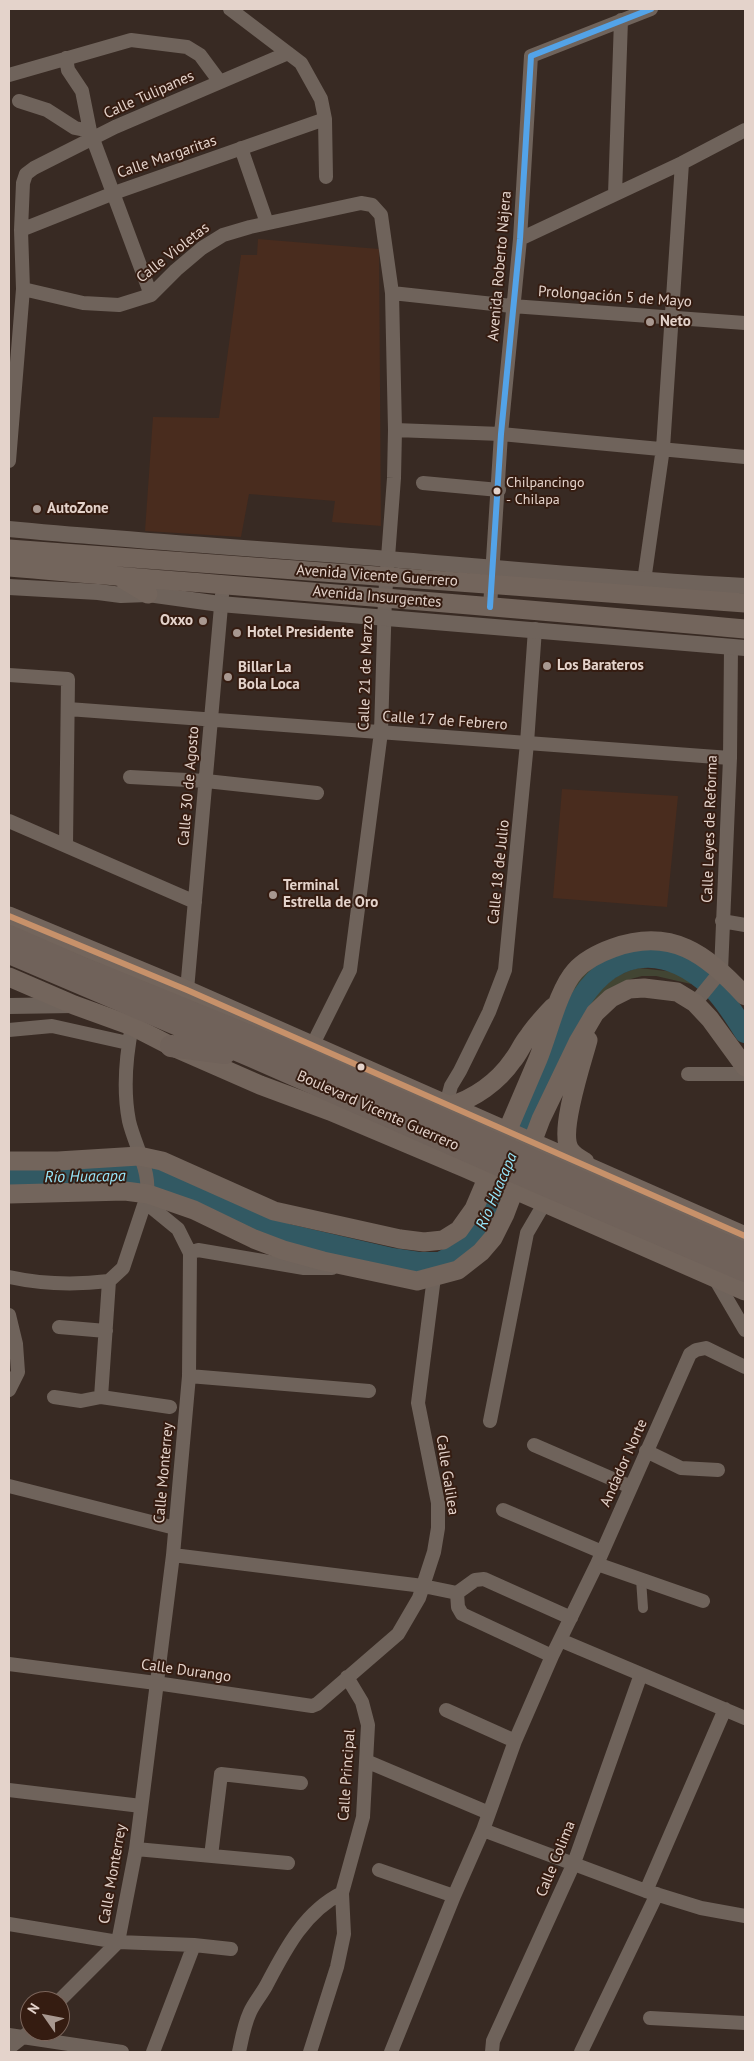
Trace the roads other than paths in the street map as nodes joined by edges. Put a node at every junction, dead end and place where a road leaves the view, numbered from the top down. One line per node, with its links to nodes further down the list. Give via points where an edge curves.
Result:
1 (230, 9): 4 (street)
2 (651, 9): 3 (street, Avenida Roberto Nájera)
3 (621, 20): 16 (street); 20 (street, Avenida Roberto Nájera, via 531,56)
4 (288, 53): 7 (street, Calle Tulipanes); 9 (street, via 305,70 320,99)
5 (66, 58): 6 (street); 7 (street, via 131,40 187,47 200,55); 11 (street, via 68,70 82,91)
6 (9, 75)
7 (220, 82): 11 (street, Calle Tulipanes)
8 (20, 101): 11 (street, via 47,110 75,128)
9 (325, 119): 12 (street, Calle Margaritas); 14 (street)
10 (745, 130): 13 (street)
11 (92, 134): 15 (street); 19 (street, Calle Tulipanes, via 26,174)
12 (241, 148): 15 (street, Calle Margaritas); 18 (street)
13 (682, 163): 16 (street); 25 (street)
14 (326, 177)
15 (114, 193): 19 (street, Calle Margaritas); 23 (street)
16 (615, 194): 20 (street)
17 (372, 204): 18 (street, Calle Violetas, via 361,202); 22 (street, Calle 21 de Marzo, via 381,215)
18 (267, 223): 23 (street, Calle Violetas, via 223,235 202,248)
19 (21, 230): 21 (street)
20 (520, 239): 24 (street, Avenida Roberto Nájera)
21 (23, 289): 23 (street, Calle Violetas, via 83,303 119,305); 31 (street)
22 (392, 293): 24 (street, Prolongación 5 de Mayo); 27 (street, Calle 21 de Marzo)
23 (151, 295)
24 (512, 306): 25 (street, Prolongación 5 de Mayo); 28 (street, Avenida Roberto Nájera)
25 (671, 318): 26 (street, Prolongación 5 de Mayo); 29 (street)
26 (745, 323)
27 (395, 430): 28 (street); 37 (street, Calle 21 de Marzo)
28 (501, 434): 29 (street); 33 (street, Avenida Roberto Nájera)
29 (663, 448): 30 (street); 40 (street)
30 (745, 456)
31 (9, 461)
32 (423, 483): 33 (street)
33 (498, 490): 39 (street, Avenida Roberto Nájera)
34 (9, 529): 37 (street)
35 (9, 549): 36 (main road, Avenida Vicente Guerrero)
36 (22, 562): 37 (main road, Avenida Vicente Guerrero); 38 (main road, Avenida Insurgentes)
37 (387, 568): 39 (main road, Avenida Vicente Guerrero); 45 (street, Calle 21 de Marzo)
38 (120, 576): 41 (main road, Avenida Insurgentes); 44 (main road)
39 (493, 577): 40 (street); 46 (main road, Avenida Vicente Guerrero); 48 (street, Avenida Roberto Nájera)
40 (644, 581): 42 (street)
41 (224, 586): 45 (main road, Avenida Insurgentes); 47 (street, Calle 30 de Agosto)
42 (745, 586)
43 (9, 587): 44 (street)
44 (148, 594): 47 (street)
45 (385, 597): 48 (main road, Avenida Insurgentes); 49 (street, Calle 21 de Marzo)
46 (745, 603)
47 (220, 604): 49 (street); 54 (street, Calle 30 de Agosto)
48 (490, 608): 51 (main road, Avenida Insurgentes)
49 (384, 618): 50 (street); 55 (street, Calle 21 de Marzo)
50 (534, 629): 51 (street); 56 (street, Calle 18 de Julio)
51 (743, 636): 57 (street, Calle Leyes de Reforma)
52 (9, 675): 53 (street, via 68,679)
53 (68, 709): 54 (street, Calle 17 de Febrero); 62 (street)
54 (211, 719): 55 (street, Calle 17 de Febrero); 59 (street, Calle 30 de Agosto)
55 (381, 732): 56 (street, Calle 17 de Febrero); 81 (street, Calle 21 de Marzo, via 350,970)
56 (527, 744): 57 (street, Calle 17 de Febrero); 86 (street, Calle 18 de Julio, via 505,970 489,1012 451,1086)
57 (730, 758): 65 (street, Calle Leyes de Reforma)
58 (130, 777): 59 (street)
59 (206, 781): 60 (street); 63 (street, Calle 30 de Agosto)
60 (317, 793)
61 (9, 821): 62 (street)
62 (66, 846): 63 (street)
63 (195, 902): 71 (street, Calle 30 de Agosto)
64 (9, 916): 71 (main road, Boulevard Vicente Guerrero)
65 (722, 920): 66 (street); 69 (street, Calle Leyes de Reforma)
66 (745, 925)
67 (9, 936): 87 (highway, Boulevard Vicente Guerrero, via 279,1048)
68 (9, 953): 82 (highway, Boulevard Vicente Guerrero)
69 (719, 973): 72 (main road); 73 (main road, via 706,958 681,946 653,939 631,941 587,960 573,972); 74 (street)
70 (9, 977): 75 (main road, Boulevard Vicente Guerrero)
71 (187, 990): 81 (main road, Boulevard Vicente Guerrero)
72 (745, 996)
73 (560, 998): 86 (main road, via 497,1078 464,1102); 88 (main road, via 474,1209 459,1230 443,1240 400,1240 274,1211 162,1161)
74 (696, 1004): 77 (main road, via 677,992 629,989 610,998); 83 (main road)
75 (74, 1005): 76 (street); 79 (main road, Boulevard Vicente Guerrero)
76 (9, 1006)
77 (590, 1022): 90 (main road, via 565,1137 570,1150 579,1159); 99 (main road, via 541,1119 493,1238 458,1270)
78 (9, 1030): 79 (street, via 52,1026)
79 (130, 1035): 80 (main road, Boulevard Vicente Guerrero); 88 (street, via 126,1081 129,1120)
80 (171, 1046): 82 (highway); 87 (main road, Boulevard Vicente Guerrero, via 330,1111)
81 (312, 1046): 86 (main road, Boulevard Vicente Guerrero)
82 (253, 1057): 87 (highway, Boulevard Vicente Guerrero)
83 (745, 1067)
84 (688, 1074): 85 (street)
85 (745, 1074)
86 (449, 1106): 87 (main road, Boulevard Vicente Guerrero)
87 (476, 1145): 91 (highway, Boulevard Vicente Guerrero); 91 (main road, Boulevard Vicente Guerrero)
88 (141, 1159): 89 (main road); 93 (street)
89 (9, 1161)
90 (614, 1178): 91 (main road, Boulevard Vicente Guerrero); 94 (main road, Boulevard Vicente Guerrero)
91 (546, 1182): 96 (highway, Boulevard Vicente Guerrero); 98 (highway, Boulevard Vicente Guerrero); 100 (main road, Boulevard Vicente Guerrero); 115 (street, via 527,1233)
92 (9, 1194): 93 (main road, via 125,1192)
93 (147, 1195): 95 (street, Calle Monterrey, via 178,1229); 97 (main road, via 194,1210 283,1250); 102 (street, via 123,1268)
94 (745, 1236)
95 (190, 1253): 97 (street, via 198,1250 304,1268); 109 (street, Calle Monterrey)
96 (745, 1254)
97 (358, 1269): 99 (main road, via 417,1281)
98 (745, 1271)
99 (434, 1277): 126 (street, Calle Galilea, via 418,1403 438,1503 438,1528)
100 (714, 1277): 103 (main road, Boulevard Vicente Guerrero); 106 (street)
101 (9, 1278): 102 (street, via 87,1284)
102 (109, 1281): 107 (street)
103 (745, 1291)
104 (9, 1315): 110 (street, via 18,1372)
105 (60, 1327): 107 (street)
106 (745, 1330)
107 (106, 1331): 113 (street)
108 (745, 1366): 117 (street, Andador Norte, via 706,1348 690,1354)
109 (189, 1376): 111 (street); 122 (street, Calle Monterrey)
110 (9, 1390)
111 (369, 1392)
112 (54, 1397): 113 (street, via 81,1401)
113 (101, 1397): 114 (street)
114 (170, 1407)
115 (490, 1421)
116 (534, 1445): 120 (street)
117 (646, 1451): 118 (street, via 681,1468); 120 (street, Andador Norte)
118 (718, 1470)
119 (9, 1486): 122 (street)
120 (631, 1487): 124 (street, Andador Norte)
121 (503, 1510): 124 (street)
122 (175, 1528): 123 (street, Calle Monterrey)
123 (173, 1555): 126 (street); 136 (street, Calle Monterrey)
124 (600, 1558): 125 (street); 130 (street, Andador Norte)
125 (641, 1580): 128 (street); 129 (street)
126 (423, 1586): 127 (street); 135 (street, Calle Galilea, via 398,1634)
127 (457, 1593): 130 (street, via 475,1580 484,1579); 132 (street, via 462,1614)
128 (703, 1601)
129 (643, 1608)
130 (571, 1618): 131 (street, Andador Norte)
131 (560, 1640): 132 (street, Andador Norte); 134 (street)
132 (552, 1656): 140 (street, Andador Norte)
133 (9, 1664): 136 (street, Calle Durango)
134 (641, 1674): 137 (street); 150 (street, Calle Colima)
135 (347, 1677): 136 (street, Calle Durango, via 312,1706); 141 (street, Calle Principal, via 362,1702 368,1725)
136 (156, 1683): 144 (street, Calle Monterrey)
137 (725, 1709): 139 (street); 153 (street)
138 (446, 1710): 140 (street)
139 (745, 1718)
140 (514, 1741): 145 (street, Andador Norte)
141 (366, 1761): 145 (street); 152 (street, Calle Principal, via 363,1817)
142 (301, 1783): 148 (street, via 221,1774)
143 (9, 1790): 144 (street)
144 (141, 1806): 147 (street, Calle Monterrey)
145 (489, 1813): 146 (street, Andador Norte)
146 (483, 1830): 150 (street); 154 (street)
147 (136, 1849): 148 (street); 157 (street, Calle Monterrey)
148 (211, 1856): 149 (street)
149 (288, 1863)
150 (574, 1863): 153 (street); 171 (street, Calle Colima, via 493,2041)
151 (379, 1870): 154 (street)
152 (342, 1893): 168 (street, via 316,1910 281,1957 250,2011); 169 (street, Calle Principal, via 344,1934)
153 (652, 1893): 155 (street, via 701,1908); 172 (street)
154 (454, 1896): 170 (street)
155 (745, 1916)
156 (9, 1924): 157 (street)
157 (118, 1942): 158 (street); 160 (street)
158 (194, 1945): 159 (street); 167 (street)
159 (231, 1949)
160 (69, 1991)
161 (650, 2018): 162 (street)
162 (745, 2023)
163 (20, 2039): 165 (street)
164 (67, 2041): 166 (street)
165 (9, 2048)
166 (122, 2052)
167 (152, 2052)
168 (239, 2052)
169 (310, 2052)
170 (391, 2052)
171 (492, 2052)
172 (581, 2052)

